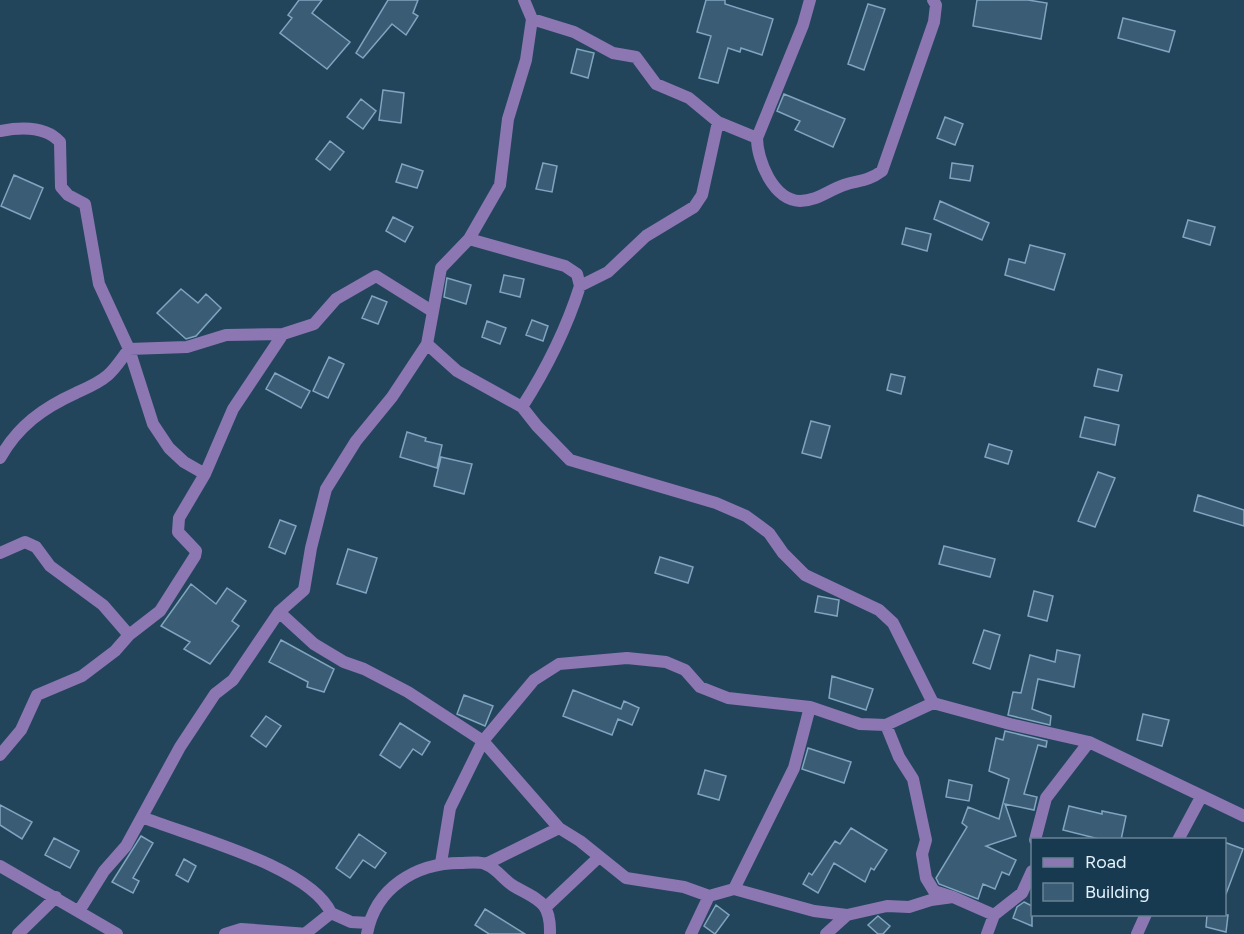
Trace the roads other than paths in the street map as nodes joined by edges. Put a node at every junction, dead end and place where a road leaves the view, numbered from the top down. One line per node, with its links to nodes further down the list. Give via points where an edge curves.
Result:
1 (524, 0): 4 (street)
2 (810, 0): 7 (street)
3 (933, 0): 7 (street, via 934,22 882,171 860,184 843,185 823,196 794,200 776,189 757,151)
4 (532, 19): 5 (street, via 574,32 613,53 636,57 656,84 688,98); 8 (street, via 526,60 507,119 500,185)
5 (718, 122): 7 (street); 9 (street, via 702,195 694,207 646,237 608,272)
6 (0, 131): 13 (street, via 38,129 60,142 61,187 85,204 99,284)
7 (757, 138)
8 (469, 238): 9 (street, via 565,266 577,273); 10 (street, via 441,268)
9 (580, 285): 14 (street, via 549,365)
10 (432, 311): 11 (street, via 376,276 336,299 314,324); 12 (street)
11 (283, 334): 13 (street, via 226,335 187,347); 16 (street, via 233,409)
12 (427, 344): 14 (street, via 457,371); 18 (street, via 326,489 304,590)
13 (129, 349): 15 (street, via 97,383 51,405 25,423); 16 (street, via 153,424 169,448)
14 (522, 407): 20 (street, via 570,460 716,503 746,516 769,533 805,575 879,610 893,623)
15 (0, 458)
16 (206, 474): 19 (street, via 178,525 181,538 196,551 193,561 160,611)
17 (0, 553): 19 (street, via 26,542 36,547 50,566 103,605)
18 (279, 612): 23 (street, via 314,644 408,692); 27 (street, via 232,680 215,694)
19 (129, 635): 25 (street, via 82,676 37,695 21,730)
20 (933, 703): 22 (street); 24 (street)
21 (810, 707): 22 (street, via 860,724); 23 (street, via 728,698 700,687 685,670 666,662 594,659 559,664 534,680); 37 (street, via 794,768)
22 (886, 725): 40 (street, via 913,779 926,840 922,854 926,878 934,891)
23 (483, 741): 29 (street); 33 (street, via 450,808)
24 (1089, 742): 26 (street); 30 (street, via 1046,798)
25 (0, 755)
26 (1201, 797): 28 (street); 31 (street)
27 (142, 816): 42 (street, via 126,846); 43 (street, via 214,841 307,884 321,896)
28 (1244, 816)
29 (559, 828): 32 (street); 34 (street)
30 (1036, 838)
31 (1179, 838)
32 (599, 857): 38 (street, via 626,878 684,887); 41 (street)
33 (441, 863): 34 (street); 47 (street, via 407,875 387,890)
34 (486, 864): 41 (street)
35 (0, 866): 39 (street)
36 (1031, 874): 45 (street, via 1022,893)
37 (734, 889): 38 (street); 44 (street, via 814,911)
38 (709, 896): 53 (street)
39 (56, 897): 42 (street); 48 (street)
40 (953, 897): 44 (street); 45 (street)
41 (546, 907): 52 (street, via 551,916)
42 (79, 911): 49 (street)
43 (331, 913): 47 (street); 51 (street)
44 (847, 915): 54 (street)
45 (994, 915): 55 (street)
46 (1146, 916): 56 (street)
47 (368, 928)
48 (18, 934)
49 (117, 934)
50 (225, 934): 51 (street, via 241,929)
51 (307, 934)
52 (550, 934)
53 (691, 934)
54 (825, 934)
55 (987, 934)
56 (1137, 934)

